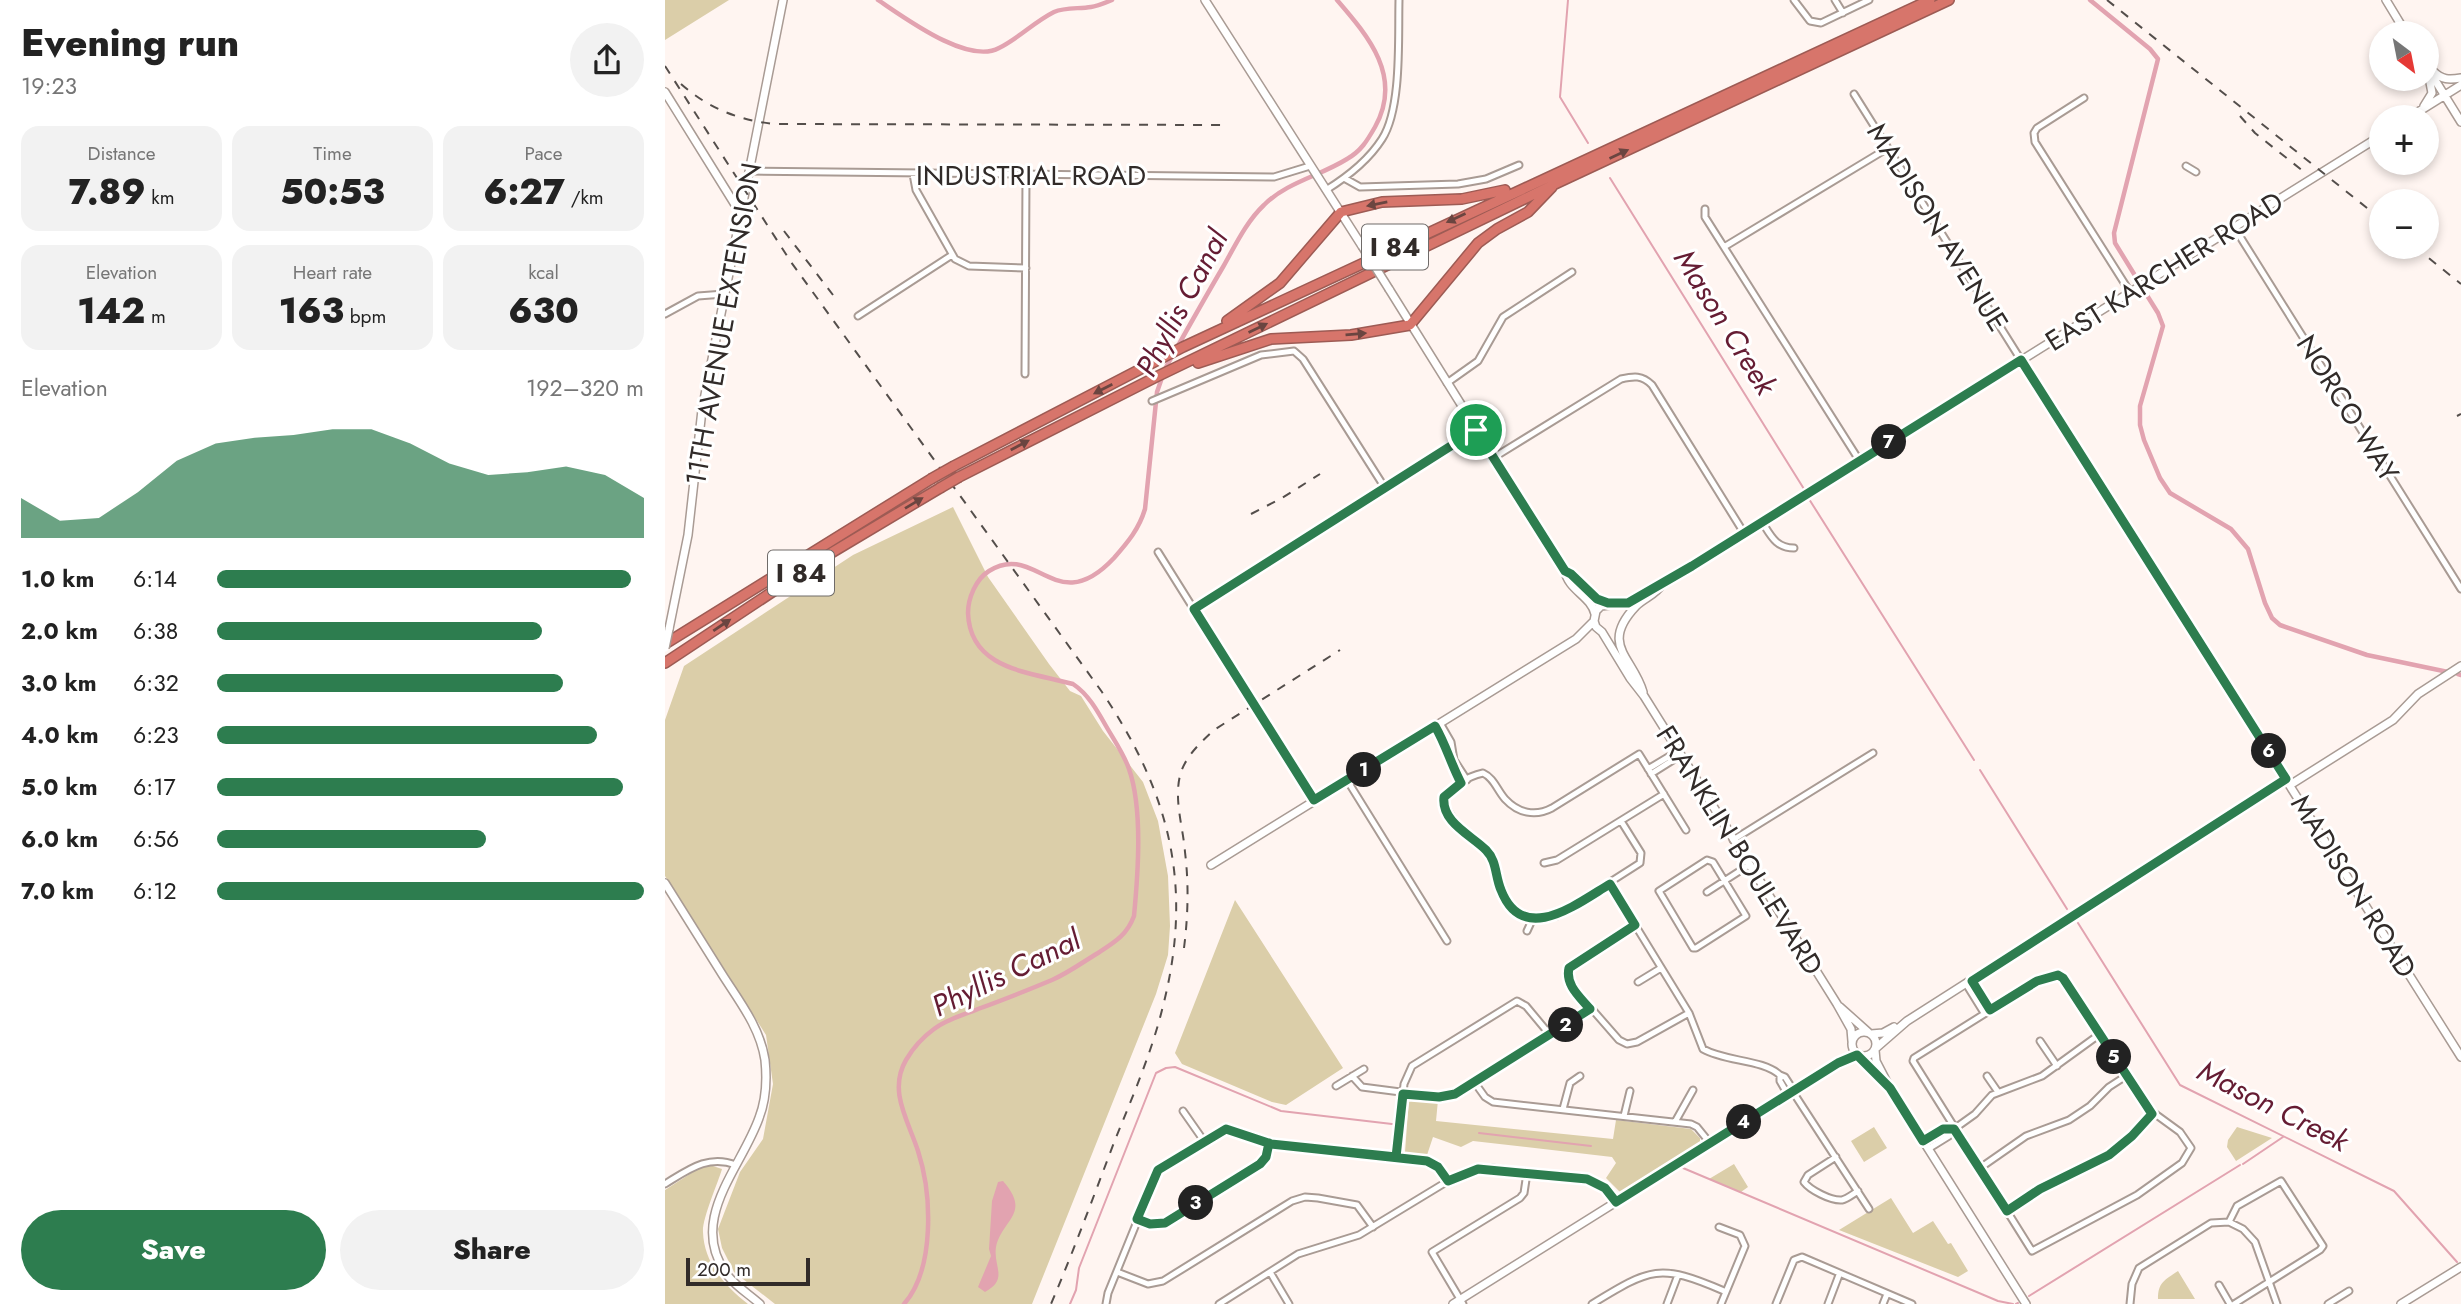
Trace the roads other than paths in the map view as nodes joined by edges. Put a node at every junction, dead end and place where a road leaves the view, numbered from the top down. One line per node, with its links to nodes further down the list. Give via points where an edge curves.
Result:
1 (783, 0): 29 (street, 11TH AVENUE EXTENSION)
2 (1205, 0): 30 (street)
3 (1399, 0): 34 (street, via 1395,99 1388,128 1370,156)
4 (1794, 0): 12 (street, via 1810,22 1821,23)
5 (1835, 0): 12 (street)
6 (1869, 0): 12 (street)
7 (1919, 0): 11 (highway)
8 (1930, 0): 11 (highway, I 84)
9 (1949, 0): 35 (highway, I 84, one-way to 9)
10 (2385, 0): 13 (street)
11 (1908, 10): 25 (highway, I 84)
12 (1843, 13)
13 (2398, 21)
14 (2439, 77): 15 (street)
15 (2461, 78)
16 (2461, 85): 20 (street)
17 (2439, 86): 20 (street)
18 (665, 92): 37 (street, via 734,203)
19 (1854, 94): 26 (street, MADISON AVENUE)
20 (2445, 96): 22 (street); 23 (street)
21 (2084, 98): 45 (street, via 2037,128 2035,142)
22 (2430, 105)
23 (2461, 122)
24 (2369, 143): 40 (street, EAST KARCHER ROAD)
25 (1607, 148): 39 (highway, one-way to 39, via 1496,193 1450,201 1382,202); 50 (highway, I 84, one-way to 50)
26 (1888, 148): 41 (street); 51 (street, MADISON AVENUE)
27 (1519, 165): 34 (street, via 1486,179 1458,184 1360,187)
28 (2186, 166): 31 (street)
29 (750, 171): 32 (street, INDUSTRIAL ROAD); 37 (street, 11TH AVENUE EXTENSION)
30 (1314, 172): 33 (street, INDUSTRIAL ROAD, via 1274,177); 36 (street)
31 (2196, 172)
32 (913, 174): 33 (street, INDUSTRIAL ROAD); 42 (street, via 916,190)
33 (1026, 176): 43 (street)
34 (1344, 178): 36 (street)
35 (1557, 183): 49 (highway, via 1528,212 1478,243); 52 (highway, I 84, one-way to 35)
36 (1326, 190): 39 (street)
37 (742, 208): 46 (street, 11TH AVENUE EXTENSION)
38 (1705, 209): 41 (street)
39 (1341, 212): 49 (street, bridge); 50 (highway, via 1280,283)
40 (2234, 228): 45 (street, EAST KARCHER ROAD); 66 (street, NORCO WAY)
41 (1724, 247): 58 (street)
42 (952, 255): 43 (street, via 969,267); 48 (street)
43 (1025, 268): 53 (street)
44 (1572, 272): 54 (street, via 1503,317 1478,361)
45 (2130, 292): 51 (street, EAST KARCHER ROAD)
46 (724, 294): 47 (street, via 698,296); 74 (street, 11TH AVENUE EXTENSION, bridge, via 700,425 688,535)
47 (665, 314)
48 (858, 316)
49 (1410, 325): 52 (highway, one-way to 49, via 1271,339 1352,335); 54 (street)
50 (1183, 347): 74 (highway, I 84, one-way to 74, bridge, via 931,479)
51 (2021, 360): 58 (street, EAST KARCHER ROAD); 84 (street, MADISON ROAD)
52 (1173, 372): 75 (highway, I 84, one-way to 52, bridge, via 831,553 959,477)
53 (1025, 374)
54 (1447, 383): 56 (street)
55 (1151, 401): 59 (street, via 1261,355 1289,350 1301,355)
56 (1476, 430): 57 (street); 59 (street)
57 (1493, 458): 61 (street, via 1621,379 1638,376 1652,385); 64 (street)
58 (1859, 460): 60 (street, EAST KARCHER ROAD)
59 (1385, 488): 69 (street)
60 (1762, 522): 61 (street, EAST KARCHER ROAD); 62 (street, via 1774,541)
61 (1744, 533): 65 (street, EAST KARCHER ROAD)
62 (1794, 548)
63 (1158, 552): 69 (street)
64 (1565, 571): 67 (street, via 1592,596); 70 (street, via 1566,578 1593,606)
65 (1662, 584): 68 (street); 71 (street, via 1637,604)
66 (2461, 589)
67 (1608, 603): 68 (street); 70 (street, via 1598,608)
68 (1618, 605): 71 (street, via 1623,610)
69 (1194, 609): 86 (street)
70 (1595, 618): 72 (street); 73 (street)
71 (1623, 625): 72 (street, via 1613,633); 77 (street, FRANKLIN BOULEVARD, via 1621,649)
72 (1600, 632): 73 (street); 77 (street, FRANKLIN BOULEVARD)
73 (1576, 639): 78 (street)
74 (665, 646)
75 (665, 663)
76 (2461, 666): 84 (street, via 2418,694 2393,720)
77 (1644, 696): 79 (street, FRANKLIN BOULEVARD)
78 (1438, 725): 82 (street); 83 (street, via 1450,762)
79 (1679, 753): 81 (street); 89 (street, FRANKLIN BOULEVARD)
80 (1873, 753): 89 (street)
81 (1650, 772): 83 (street, via 1639,754 1538,814 1509,802 1486,774 1478,773); 85 (street)
82 (1347, 780): 86 (street); 100 (street)
83 (1464, 782): 97 (street, via 1444,797 1445,807 1461,832 1489,854 1501,892 1511,906)
84 (2288, 782): 105 (street); 118 (street, MADISON ROAD)
85 (1664, 794): 87 (street); 88 (street)
86 (1314, 800): 91 (street)
87 (1621, 821): 90 (street, via 1557,860); 95 (street, via 1642,860)
88 (1686, 830)
89 (1733, 840): 92 (street, FRANKLIN BOULEVARD)
90 (1544, 863)
91 (1211, 865)
92 (1749, 866): 93 (street); 106 (street, FRANKLIN BOULEVARD)
93 (1725, 881): 93 (street, via 1746,916 1693,948 1658,891 1707,860); 96 (street)
94 (665, 883): 149 (street, via 751,1020 763,1050 762,1110)
95 (1610, 884): 97 (street, via 1557,916); 98 (street)
96 (1707, 892)
97 (1533, 918): 99 (street)
98 (1635, 925): 102 (street); 107 (street, via 1569,968 1570,984)
99 (1527, 931)
100 (1447, 941)
101 (2061, 967): 103 (street)
102 (1661, 968): 104 (street); 109 (street)
103 (2058, 975): 108 (street, via 2037,981); 112 (street)
104 (1638, 982)
105 (1969, 983): 108 (street); 110 (street)
106 (1837, 1004): 111 (street, FRANKLIN BOULEVARD); 115 (street, FRANKLIN BOULEVARD, via 1851,1029)
107 (1590, 1009): 109 (street, via 1627,1044); 113 (street)
108 (1987, 1011): 139 (street, via 1914,1058)
109 (1689, 1013): 131 (street, via 1706,1051 1770,1068 1785,1077)
110 (1907, 1021): 111 (street); 116 (street)
111 (1870, 1034): 115 (street, via 1859,1033); 116 (street)
112 (2100, 1034): 120 (street); 125 (street)
113 (1551, 1036): 126 (street); 133 (street, via 1517,1001 1412,1066)
114 (2041, 1041): 120 (street)
115 (1852, 1042): 117 (street); 119 (street)
116 (1875, 1049): 117 (street, via 1866,1056); 128 (street)
117 (1858, 1055): 119 (street); 128 (street)
118 (2461, 1057)
119 (1838, 1063): 131 (street)
120 (2057, 1066): 132 (street, via 2032,1082)
121 (1364, 1069): 122 (street)
122 (1352, 1076): 127 (street); 133 (street, via 1362,1087)
123 (1580, 1076): 134 (street, via 1570,1083)
124 (1987, 1076): 132 (street)
125 (2126, 1076): 136 (street); 150 (street, via 2070,1120 2026,1136)
126 (1475, 1083): 133 (street, via 1449,1096); 134 (street, via 1493,1102)
127 (1336, 1086)
128 (1890, 1088): 141 (street)
129 (1693, 1090): 138 (street)
130 (1630, 1091): 137 (street)
131 (1791, 1092): 143 (street); 148 (street)
132 (1998, 1092): 139 (street)
133 (1403, 1094): 147 (street)
134 (1563, 1109): 137 (street)
135 (1183, 1111): 140 (street)
136 (2152, 1114): 145 (street, via 2180,1132); 157 (street, via 2109,1155)
137 (1624, 1116): 138 (street)
138 (1675, 1122): 143 (street, via 1697,1127)
139 (1954, 1129): 141 (street, via 1943,1129); 146 (street); 150 (street)
140 (1204, 1141): 142 (street, via 1226,1129); 158 (street, via 1158,1170)
141 (1923, 1141): 146 (street)
142 (1269, 1143): 147 (street); 158 (street, via 1260,1164 1165,1223)
143 (1710, 1143): 155 (street)
144 (2199, 1147): 145 (street)
145 (2191, 1148): 157 (street, via 2182,1163 2137,1195 2032,1251)
146 (1928, 1149): 184 (street)
147 (1396, 1157): 152 (street, via 1432,1163)
148 (1836, 1157): 154 (street); 154 (street, via 1804,1182 1838,1200)
149 (736, 1165): 153 (street, via 704,1162); 173 (street, via 714,1212 712,1231 729,1278)
150 (1980, 1168): 157 (street)
151 (1527, 1173): 152 (street, via 1478,1169); 155 (street, via 1587,1179 1605,1188); 172 (street, via 1520,1198 1431,1252)
152 (1448, 1181): 160 (street)
153 (665, 1184)
154 (1858, 1191): 156 (street)
155 (1616, 1202): 172 (street)
156 (1869, 1209)
157 (2007, 1211)
158 (1137, 1219): 163 (street)
159 (2229, 1222): 167 (street, via 2255,1242); 167 (street, via 2237,1206 2281,1181 2323,1246); 185 (street, via 2211,1223 2139,1268)
160 (1373, 1227): 163 (street, via 1357,1205 1300,1198 1163,1281 1148,1284); 164 (street, via 1299,1254)
161 (1719, 1227): 169 (street, via 1740,1235 1745,1242)
162 (2461, 1267): 189 (street)
163 (1117, 1272): 174 (street)
164 (1270, 1272): 175 (street); 176 (street)
165 (1678, 1275): 169 (street); 177 (street, via 1644,1274); 178 (street)
166 (1839, 1275): 171 (street); 180 (street, via 1797,1257); 181 (street)
167 (2269, 1282): 186 (street); 187 (street)
168 (2219, 1285): 186 (street)
169 (1724, 1291): 179 (street)
170 (2349, 1291): 188 (street)
171 (1887, 1294): 182 (street); 183 (street)
172 (1459, 1302)
173 (760, 1304)
174 (1106, 1304)
175 (1219, 1304)
176 (1289, 1304)
177 (1592, 1304)
178 (1667, 1304)
179 (1721, 1304)
180 (1776, 1304)
181 (1828, 1304)
182 (1883, 1304)
183 (1912, 1304)
184 (2026, 1304)
185 (2130, 1304)
186 (2232, 1304)
187 (2277, 1304)
188 (2328, 1304)
189 (2401, 1304)

